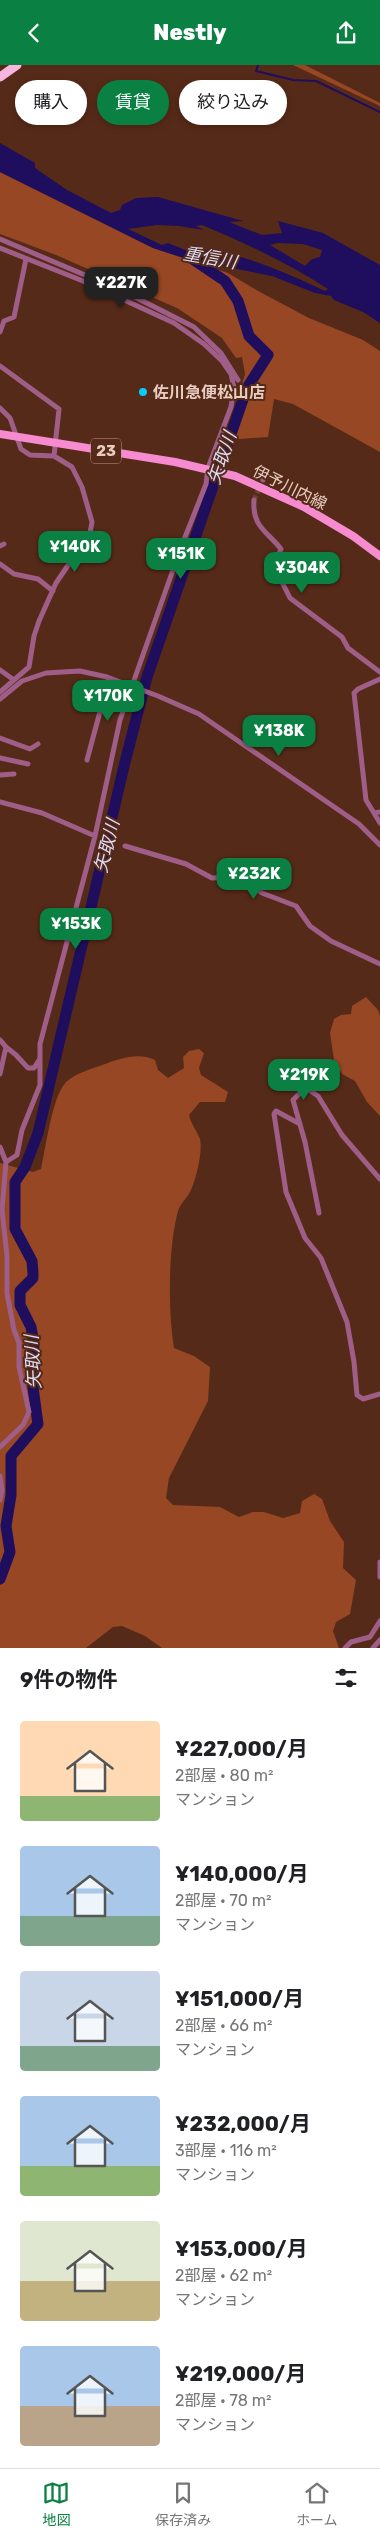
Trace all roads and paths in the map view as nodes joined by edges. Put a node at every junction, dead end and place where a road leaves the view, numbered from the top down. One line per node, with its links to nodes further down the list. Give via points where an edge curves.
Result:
1 (17, 65): 2 (highway)
2 (0, 77)
3 (0, 239): 8 (street, via 125,292 194,327 221,353 239,378)
4 (0, 248): 5 (street)
5 (26, 259): 6 (street, via 14,317 4,321); 8 (street, via 174,323 222,361)
6 (0, 332)
7 (0, 366): 12 (street, via 59,409)
8 (234, 388): 14 (street)
9 (0, 408): 11 (street, via 10,419)
10 (0, 434): 11 (main road, 伊予川内線 / 23)
11 (18, 437): 12 (main road, 伊予川内線 / 23); 13 (street, via 25,453)
12 (56, 443): 13 (street); 14 (main road, 伊予川内線 / 23)
13 (54, 456): 20 (street, via 72,467 92,521 90,533)
14 (210, 469): 18 (main road, 伊予川内線 / 23, via 268,489 304,507); 26 (street)
15 (267, 470): 16 (street)
16 (263, 479)
17 (254, 500): 22 (street, via 253,512 257,523 281,549 274,566 290,598 342,637 348,648)
18 (380, 556)
19 (0, 564): 20 (street, via 14,573 38,579)
20 (53, 591): 25 (street, via 34,636 29,667)
21 (0, 670): 25 (street)
22 (380, 672)
23 (109, 679): 26 (street); 28 (street, via 80,671 46,673 22,681); 32 (street)
24 (380, 679): 37 (street, via 354,693 364,793)
25 (14, 680): 27 (street)
26 (133, 687): 39 (street, via 120,720); 41 (street, via 199,714 359,823)
27 (0, 692)
28 (0, 699)
29 (0, 738): 30 (street, via 30,749)
30 (38, 743)
31 (0, 759): 33 (street)
32 (87, 760)
33 (28, 764)
34 (14, 774): 35 (street)
35 (0, 775)
36 (0, 802): 39 (street, via 42,813)
37 (377, 813): 38 (street)
38 (380, 823)
39 (96, 836): 45 (street, via 40,1044)
40 (125, 845): 42 (street, via 186,864 212,878 242,880 262,893 296,906 310,926 331,941)
41 (380, 845)
42 (380, 964)
43 (0, 1040): 44 (street)
44 (6, 1047): 45 (street, via 28,1068 34,1068); 46 (street)
45 (39, 1060): 49 (street, via 40,1085 22,1131 17,1155)
46 (0, 1074)
47 (300, 1124): 50 (street, via 293,1100 302,1090 309,1090 318,1096 342,1135); 51 (street); 52 (street, via 276,1111 274,1114 286,1192 305,1239 318,1252 340,1302 354,1363 356,1395 363,1399)
48 (0, 1147): 49 (street)
49 (6, 1162): 53 (street, via 2,1210 8,1256 7,1293 29,1412 28,1418)
50 (380, 1179)
51 (319, 1213)
52 (380, 1394)
53 (0, 1447)
54 (0, 1476): 55 (street)
55 (0, 1500)
56 (380, 1562): 57 (street)
57 (380, 1577)
58 (380, 1621): 60 (street, via 370,1637 351,1642)
59 (380, 1640): 61 (street)
60 (345, 1648)
61 (373, 1648)

